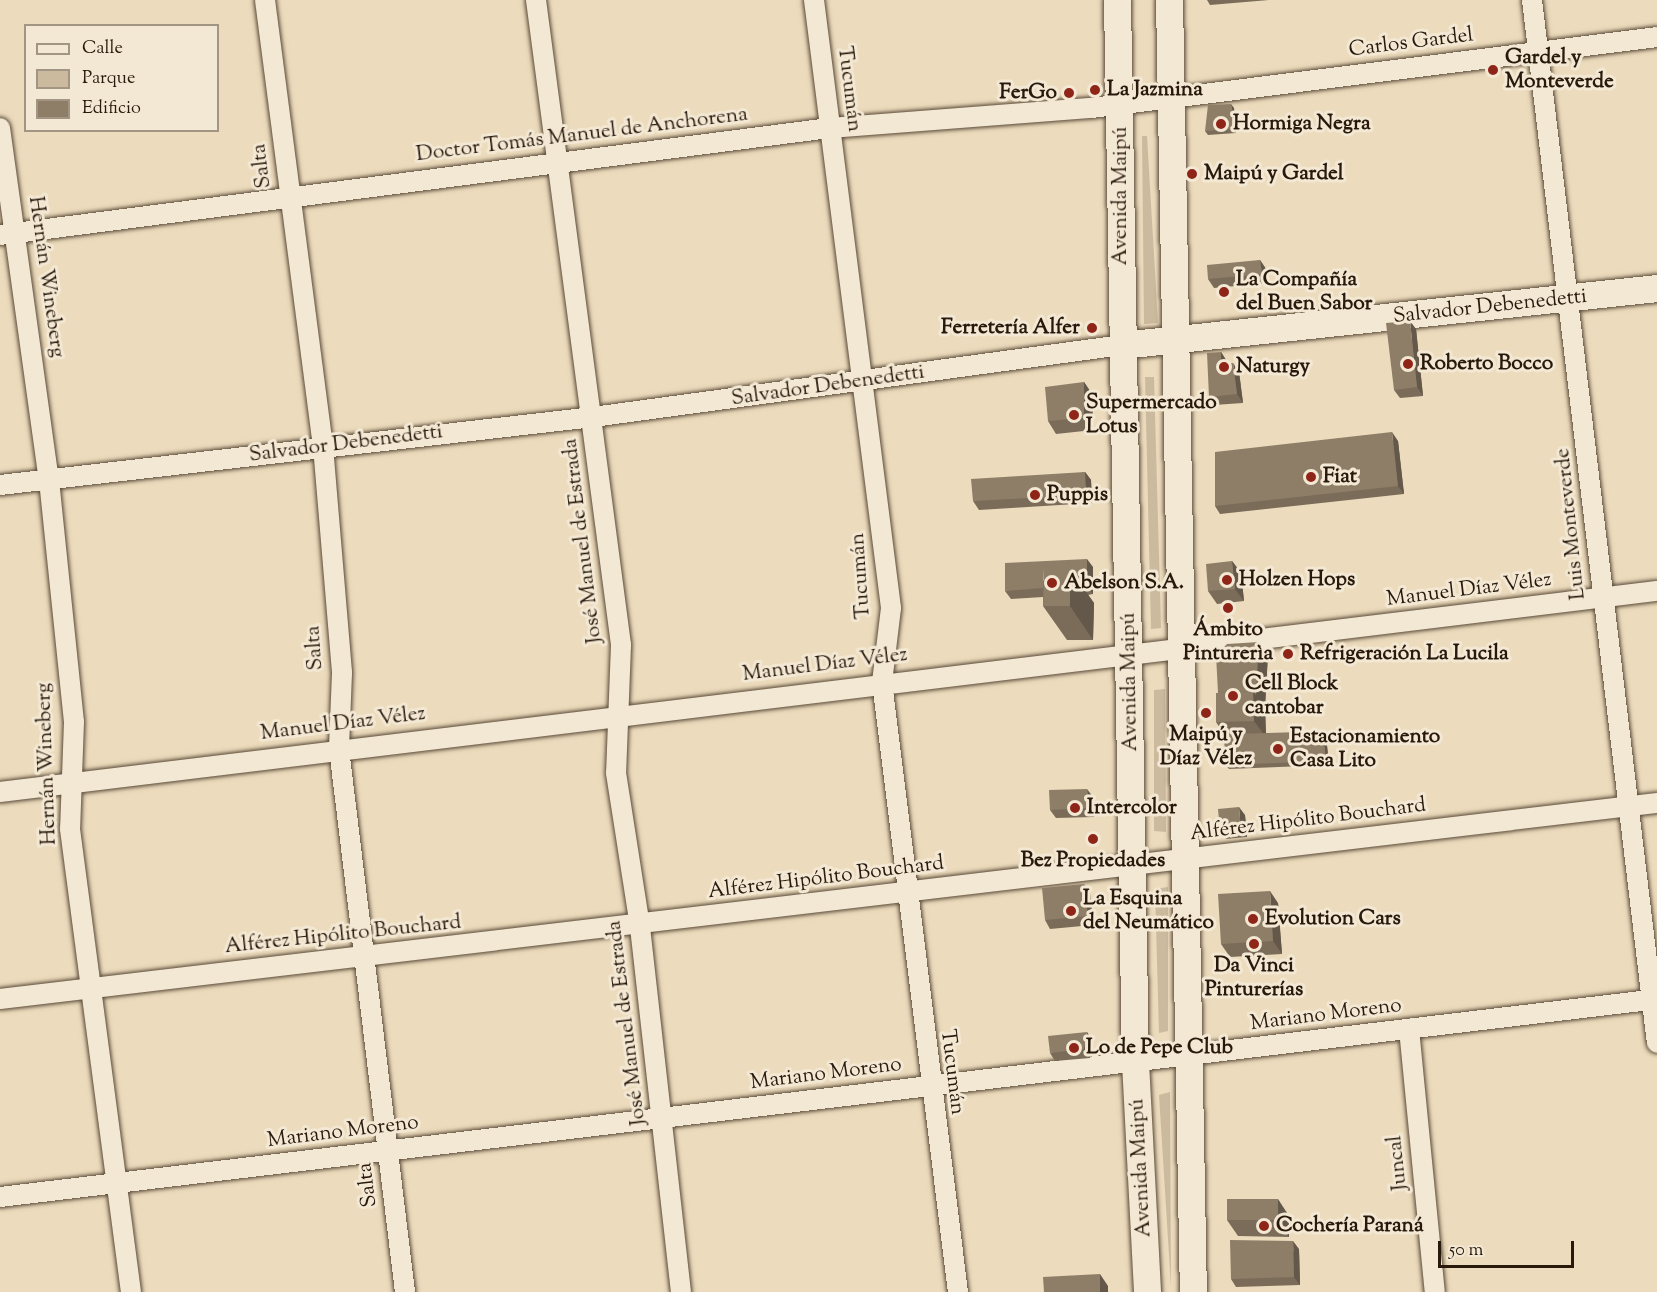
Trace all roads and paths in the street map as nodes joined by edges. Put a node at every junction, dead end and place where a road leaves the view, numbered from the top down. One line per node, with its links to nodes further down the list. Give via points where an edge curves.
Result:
1 (266, 0): 14 (street, Salta)
2 (536, 0): 13 (street, José Manuel de Estrada)
3 (814, 0): 12 (street, Tucumán)
4 (1117, 0): 10 (main road, Avenida Maipú)
5 (1169, 0): 9 (main road)
6 (1532, 0): 8 (street, Luis Monteverde)
7 (1657, 37): 8 (street, Carlos Gardel)
8 (1538, 52): 9 (street, Carlos Gardel); 17 (street, Luis Monteverde)
9 (1171, 97): 10 (street, Doctor Tomás Manuel de Anchorena); 18 (main road)
10 (1120, 104): 12 (street, Doctor Tomás Manuel de Anchorena); 19 (main road, Avenida Maipú)
11 (0, 128): 15 (street, Hernán Wineberg)
12 (830, 128): 13 (street, Doctor Tomás Manuel de Anchorena); 20 (street, Tucumán)
13 (556, 162): 14 (street, Doctor Tomás Manuel de Anchorena); 21 (street, José Manuel de Estrada)
14 (289, 195): 15 (street, Doctor Tomás Manuel de Anchorena); 22 (street, Salta)
15 (8, 234): 23 (street, Hernán Wineberg)
16 (1657, 288): 17 (main road, Salvador Debenedetti)
17 (1571, 298): 18 (main road, Salvador Debenedetti); 26 (street, Luis Monteverde)
18 (1177, 340): 19 (main road, Salvador Debenedetti); 27 (main road)
19 (1122, 345): 20 (street, Salvador Debenedetti); 28 (main road, Avenida Maipú)
20 (865, 382): 21 (street, Salvador Debenedetti); 29 (street, Tucumán, via 891,608)
21 (593, 417): 22 (street, Salvador Debenedetti); 30 (street, José Manuel de Estrada, via 621,645)
22 (323, 446): 23 (street, Salvador Debenedetti); 31 (street, Salta, via 342,673)
23 (49, 480): 24 (street, Salvador Debenedetti); 32 (street, Hernán Wineberg, via 74,722)
24 (0, 486)
25 (1657, 591): 26 (street, Manuel Díaz Vélez)
26 (1603, 598): 27 (street, Manuel Díaz Vélez); 35 (street, Luis Monteverde)
27 (1184, 650): 28 (street, Manuel Díaz Vélez); 36 (main road)
28 (1130, 657): 29 (street, Manuel Díaz Vélez); 37 (main road, Avenida Maipú)
29 (882, 682): 30 (street, Manuel Díaz Vélez); 38 (street, Tucumán)
30 (614, 716): 31 (street, Manuel Díaz Vélez); 39 (street, José Manuel de Estrada, via 616,773)
31 (339, 748): 32 (street, Manuel Díaz Vélez); 40 (street, Salta)
32 (71, 783): 33 (street, Manuel Díaz Vélez); 41 (street, Hernán Wineberg, via 70,829)
33 (0, 792)
34 (1657, 803): 35 (street, Alférez Hipólito Bouchard)
35 (1628, 807): 36 (street, Alférez Hipólito Bouchard); 43 (street, Luis Monteverde)
36 (1184, 858): 37 (street, Alférez Hipólito Bouchard); 46 (main road)
37 (1132, 861): 38 (street, Alférez Hipólito Bouchard); 47 (main road, Avenida Maipú)
38 (906, 892): 39 (street, Alférez Hipólito Bouchard); 48 (street, Tucumán)
39 (640, 927): 40 (street, Alférez Hipólito Bouchard); 49 (street, José Manuel de Estrada)
40 (363, 956): 41 (street, Alférez Hipólito Bouchard); 50 (street, Salta)
41 (91, 987): 42 (street, Alférez Hipólito Bouchard); 51 (street, Hernán Wineberg)
42 (0, 999)
43 (1654, 999): 44 (street, Mariano Moreno); 45 (street, Luis Monteverde)
44 (1408, 1029): 46 (street, Mariano Moreno); 59 (street, Juncal)
45 (1657, 1043)
46 (1192, 1055): 47 (street, Mariano Moreno); 58 (main road)
47 (1135, 1062): 48 (street, Mariano Moreno); 57 (main road, Avenida Maipú)
48 (929, 1086): 49 (street, Mariano Moreno); 56 (street, Tucumán)
49 (662, 1118): 50 (street, Mariano Moreno); 55 (street, José Manuel de Estrada)
50 (388, 1151): 51 (street, Mariano Moreno); 54 (street, Salta)
51 (117, 1183): 52 (street, Mariano Moreno); 53 (street, Hernán Wineberg)
52 (0, 1197)
53 (131, 1292)
54 (405, 1292)
55 (681, 1292)
56 (958, 1292)
57 (1147, 1292)
58 (1193, 1292)
59 (1435, 1292)

